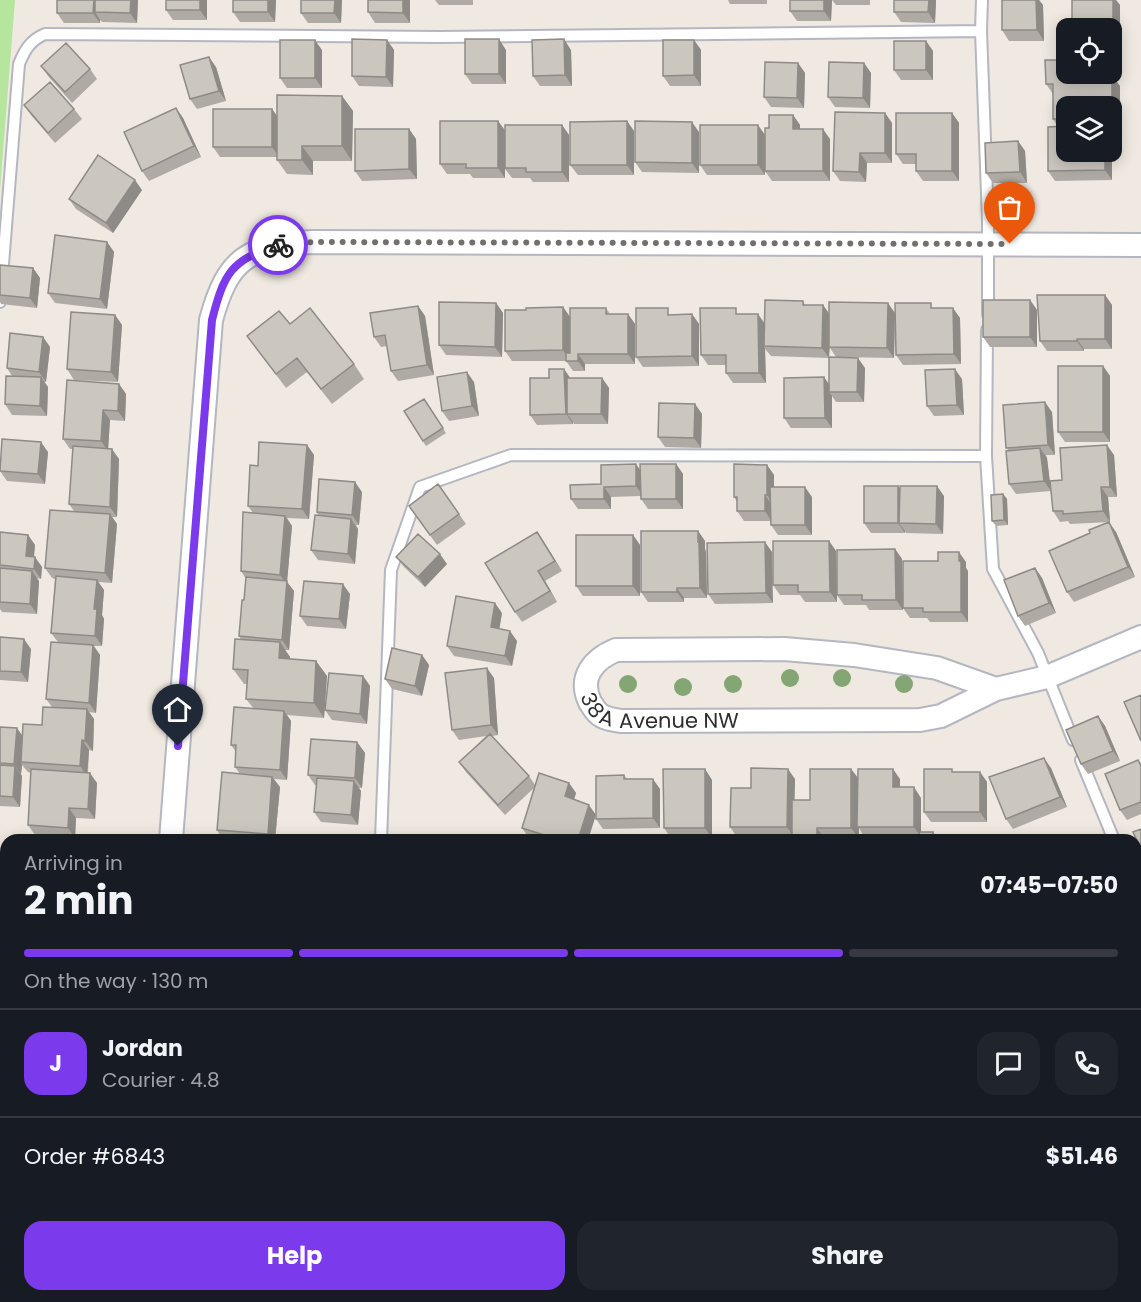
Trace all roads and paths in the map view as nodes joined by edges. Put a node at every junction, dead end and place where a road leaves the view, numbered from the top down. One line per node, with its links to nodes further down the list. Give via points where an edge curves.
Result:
1 (982, 0): 2 (lane)
2 (981, 31): 3 (lane); 5 (lane, via 440,37 45,34 34,39 19,64)
3 (988, 244): 4 (street); 6 (lane); 10 (street, via 312,242 284,244 238,262 226,278 212,320)
4 (1141, 245)
5 (0, 302)
6 (986, 456): 8 (lane, via 993,569); 11 (lane, via 511,455 420,487 390,570)
7 (1141, 638): 8 (street, 38A Avenue NW)
8 (1047, 677): 9 (street, 38A Avenue NW); 12 (lane)
9 (996, 689): 9 (street, 38A Avenue NW, via 941,716 920,720 621,721 595,710 586,685 594,664 616,650 784,649 918,664)
10 (171, 834)
11 (381, 834)
12 (1112, 834)

